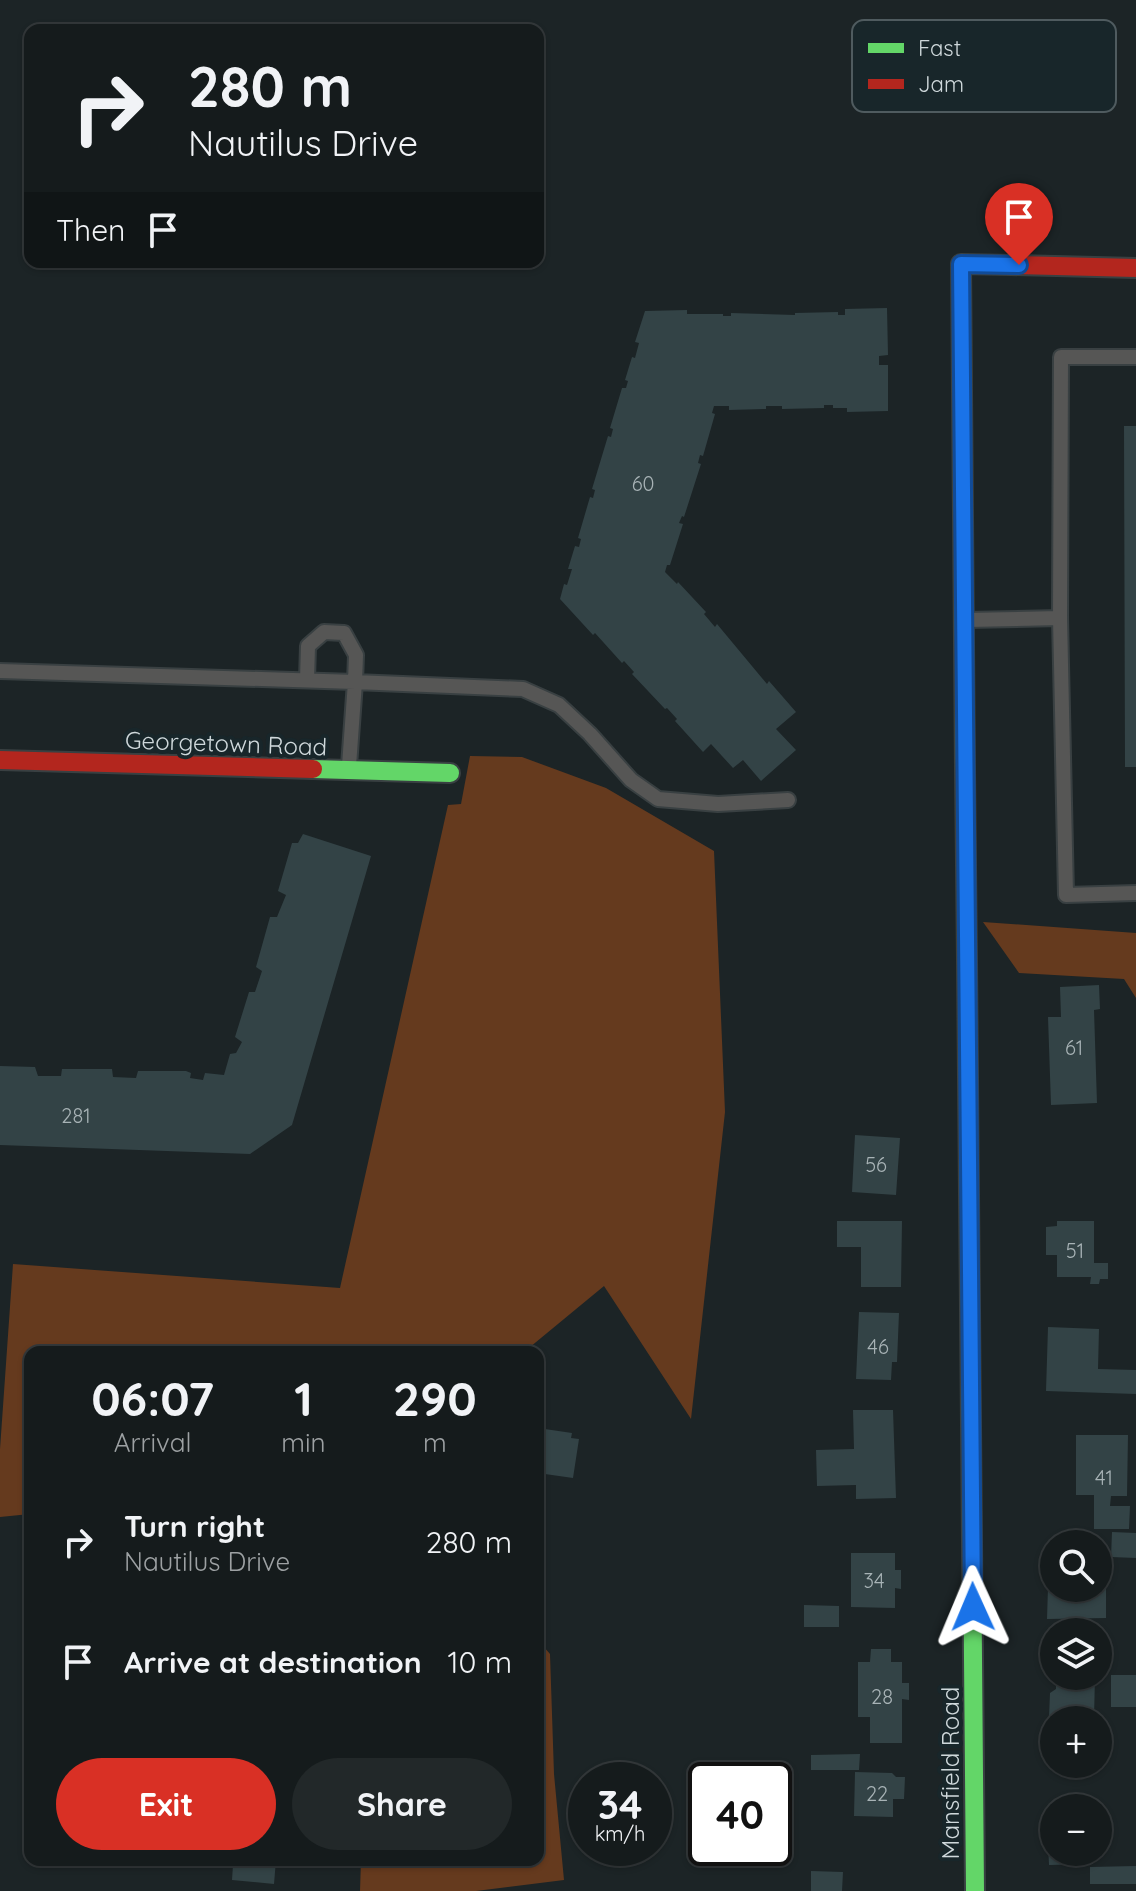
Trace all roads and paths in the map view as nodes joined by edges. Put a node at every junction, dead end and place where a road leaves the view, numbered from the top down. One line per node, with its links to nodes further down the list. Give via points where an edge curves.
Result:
1 (1136, 268): 4 (street, Mansfield Road, via 961,264)
2 (1136, 357): 3 (lane, via 1061,357)
3 (1060, 618): 4 (lane); 12 (lane, via 1066,895)
4 (966, 620): 13 (street, Mansfield Road)
5 (0, 671): 6 (lane)
6 (307, 680): 7 (lane); 7 (lane, via 308,646 324,632 344,633 356,655)
7 (355, 682): 9 (lane); 11 (lane, via 523,689 559,705 631,780 658,799 718,804)
8 (0, 760): 9 (street, Georgetown Road)
9 (349, 770): 10 (street, Georgetown Road)
10 (450, 773)
11 (788, 800)
12 (1136, 893)
13 (975, 1891)

